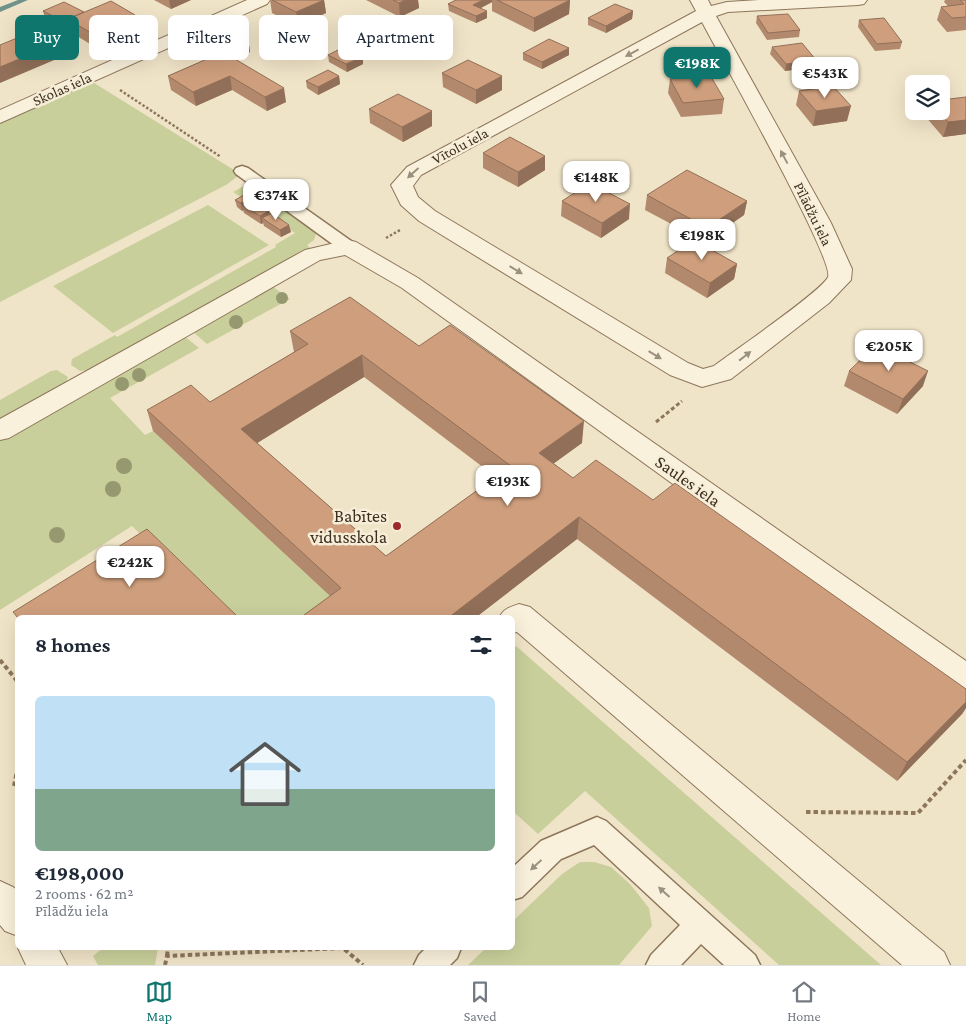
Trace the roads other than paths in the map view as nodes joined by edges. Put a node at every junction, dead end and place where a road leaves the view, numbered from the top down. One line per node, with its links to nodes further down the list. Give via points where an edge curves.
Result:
1 (261, 0): 4 (street, Skolas iela)
2 (858, 0): 3 (street, Vītolu iela)
3 (702, 7): 7 (street, Pīlādžu iela, one-way to 3, via 722,373 821,298 839,280 840,269 815,215); 7 (street, Vītolu iela, one-way to 7, via 414,170 402,185 409,200 428,216 678,369)
4 (0, 117)
5 (242, 171): 6 (lane)
6 (353, 249): 8 (street, via 314,255); 10 (street, Saules iela, via 410,283)
7 (702, 378)
8 (0, 431)
9 (515, 619): 21 (street, via 519,616)
10 (966, 678)
11 (515, 884): 14 (lane, one-way to 11, via 597,830 551,850)
12 (0, 899): 13 (street)
13 (15, 915)
14 (700, 925): 19 (lane); 20 (lane)
15 (39, 950): 17 (street)
16 (445, 950): 18 (lane)
17 (48, 965)
18 (429, 965)
19 (661, 965)
20 (744, 965)
21 (931, 965)

